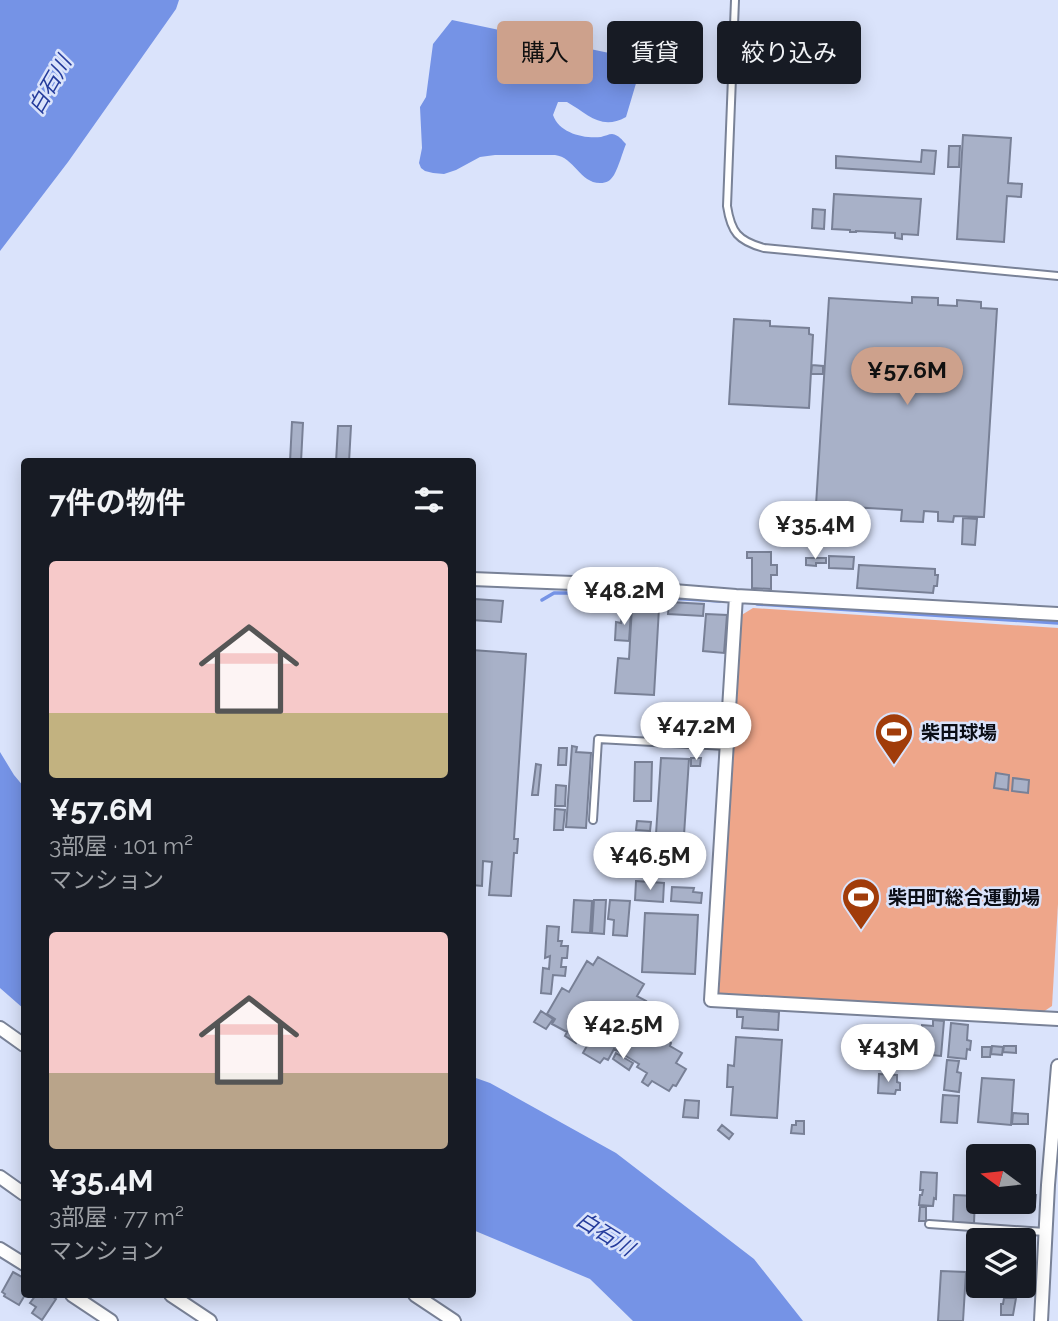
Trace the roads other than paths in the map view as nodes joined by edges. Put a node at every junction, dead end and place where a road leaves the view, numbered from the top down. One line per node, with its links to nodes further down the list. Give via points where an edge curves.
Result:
1 (735, 0): 2 (lane, via 727,206 736,234 748,244 764,248)
2 (1058, 276)
3 (476, 579): 4 (street)
4 (736, 596): 5 (street); 6 (street)
5 (1058, 614)
6 (726, 746): 7 (lane, via 597,739); 8 (street, via 711,1000)
7 (593, 820)
8 (1058, 1019)
9 (0, 1028): 10 (street)
10 (21, 1043)
11 (1058, 1066): 15 (street)
12 (0, 1177): 13 (street)
13 (21, 1192)
14 (929, 1224): 15 (lane)
15 (1045, 1232): 24 (street)
16 (0, 1249): 17 (street)
17 (21, 1262)
18 (76, 1298): 21 (street)
19 (176, 1298): 22 (street)
20 (420, 1298): 23 (street)
21 (111, 1321)
22 (210, 1321)
23 (454, 1321)
24 (1041, 1321)

